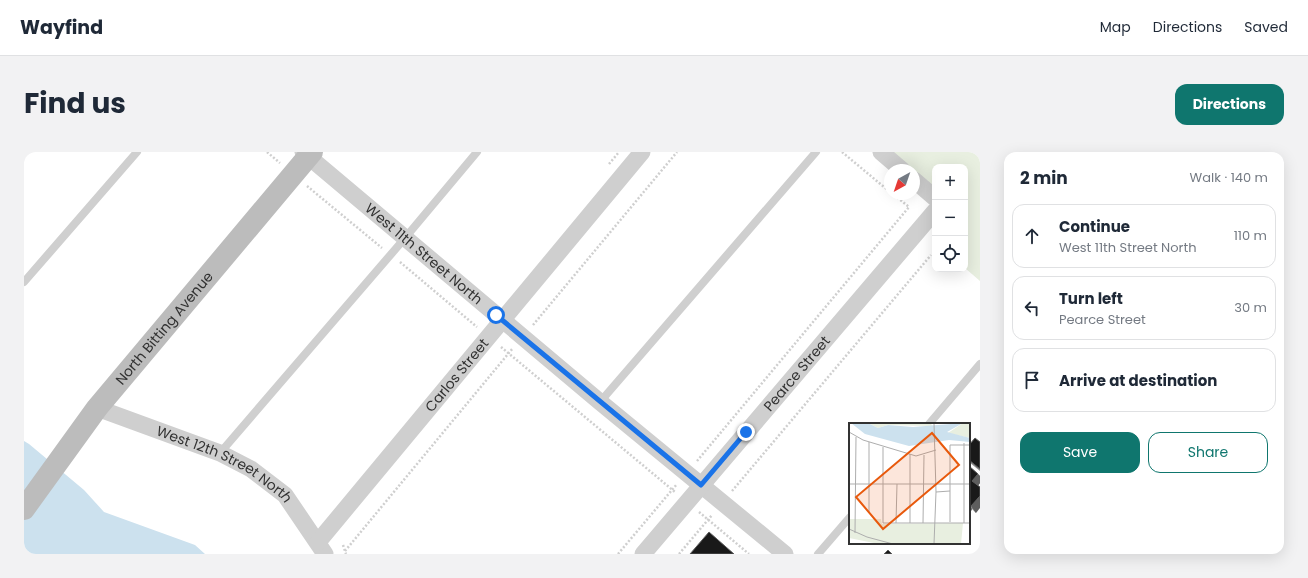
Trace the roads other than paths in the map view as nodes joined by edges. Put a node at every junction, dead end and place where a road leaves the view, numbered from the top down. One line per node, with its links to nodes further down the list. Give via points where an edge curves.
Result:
1 (137, 152): 12 (lane)
2 (476, 152): 11 (lane)
3 (642, 152): 13 (street, Carlos Street)
4 (816, 152): 15 (lane)
5 (880, 152): 7 (street)
6 (308, 153): 11 (street, West 11th Street North); 16 (street, North Bitting Avenue)
7 (895, 164)
8 (920, 185): 9 (street)
9 (932, 195)
10 (932, 215): 19 (street, Pearce Street)
11 (405, 238): 13 (street, West 11th Street North); 18 (lane)
12 (24, 282)
13 (502, 320): 15 (street, West 11th Street North); 22 (street, Carlos Street)
14 (980, 364): 17 (lane)
15 (600, 402): 19 (street, West 11th Street North)
16 (97, 408): 18 (street, West 12th Street North); 20 (street, North Bitting Avenue)
17 (930, 423)
18 (220, 453): 22 (street, West 12th Street North, via 250,469 285,495)
19 (701, 485): 23 (street, Pearce Street); 24 (street, West 11th Street North)
20 (24, 509)
21 (849, 518): 25 (lane)
22 (322, 548)
23 (643, 554)
24 (785, 554)
25 (818, 554)

